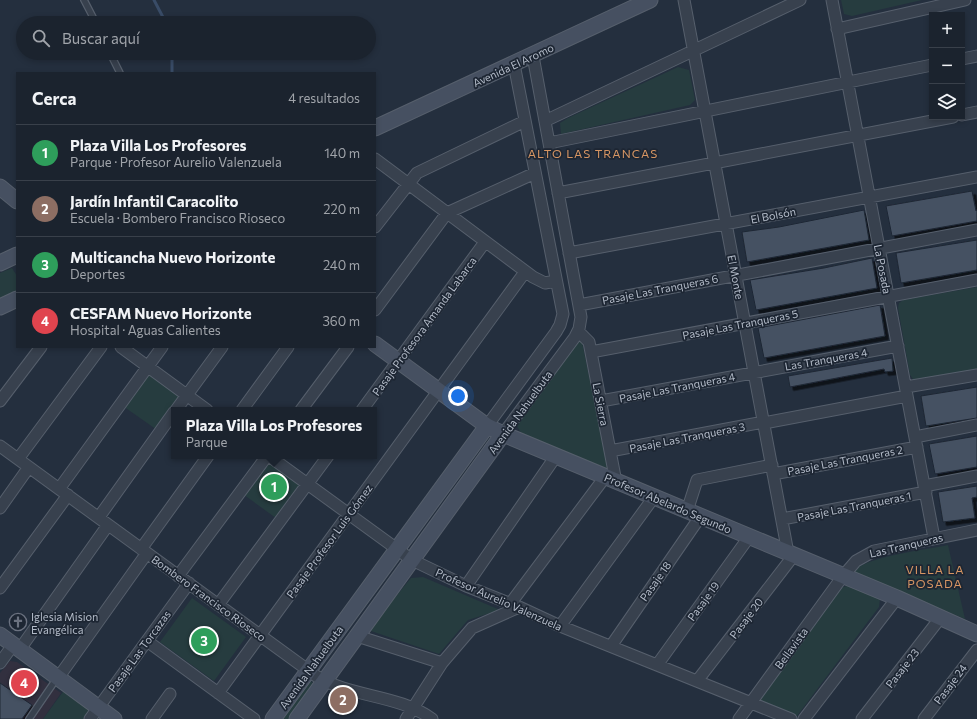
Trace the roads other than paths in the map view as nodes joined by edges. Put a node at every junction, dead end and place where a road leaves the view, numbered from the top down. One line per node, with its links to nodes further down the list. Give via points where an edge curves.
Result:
1 (84, 0): 7 (lane)
2 (650, 0): 10 (street, Avenida El Aromo)
3 (684, 0): 9 (street, El Monte)
4 (800, 0): 9 (street)
5 (832, 0): 8 (street, La Posada)
6 (965, 0): 8 (street)
7 (92, 16)
8 (837, 29): 17 (street, La Posada)
9 (694, 50): 18 (street, El Monte); 23 (street)
10 (533, 56): 14 (street, Avenida El Aromo); 23 (street, Avenida Nahuelbuta)
11 (977, 56): 12 (street)
12 (965, 58)
13 (114, 60): 16 (lane)
14 (514, 64): 22 (street, Avenida Nahuelbuta); 24 (street, Avenida El Aromo)
15 (929, 66): 17 (street)
16 (120, 72)
17 (848, 82): 18 (street); 25 (street, La Posada)
18 (705, 111): 26 (street); 28 (street, El Monte)
19 (977, 112): 20 (street)
20 (965, 114)
21 (937, 120): 25 (street)
22 (525, 121): 29 (street, Avenida Nahuelbuta); 31 (street, via 417,173)
23 (545, 121): 26 (street, Avenida Nahuelbuta)
24 (376, 128)
25 (858, 135): 28 (street); 34 (street, La Posada)
26 (549, 143): 33 (street, Avenida Nahuelbuta)
27 (376, 160): 31 (street)
28 (714, 163): 33 (street); 37 (street, El Monte)
29 (535, 173): 36 (street); 48 (street, Avenida Nahuelbuta)
30 (977, 177): 34 (street, El Bolsón)
31 (407, 183): 36 (street); 38 (street)
32 (0, 187): 35 (street)
33 (558, 193): 42 (street, Avenida Nahuelbuta)
34 (870, 197): 37 (street, El Bolsón); 41 (street, La Posada)
35 (16, 200)
36 (447, 213): 40 (street); 53 (street)
37 (726, 224): 42 (street, El Bolsón); 46 (street, El Monte)
38 (376, 226)
39 (977, 230): 41 (street, Pasaje Las Tranqueras 6)
40 (485, 242): 45 (street); 66 (street, Pasaje Profesora Amanda Labarca)
41 (879, 249): 46 (street, Pasaje Las Tranqueras 6); 49 (street, La Posada)
42 (569, 253): 51 (street, Avenida Nahuelbuta)
43 (16, 258): 44 (street)
44 (0, 263)
45 (525, 272): 48 (street, via 545,283); 70 (street, Pasaje Profesor Luis Gómez)
46 (736, 275): 51 (street, Pasaje Las Tranqueras 6); 54 (street, El Monte)
47 (977, 280): 49 (street, Pasaje Las Tranqueras 5)
48 (556, 281): 83 (street, Avenida Nahuelbuta, via 562,314 560,325)
49 (888, 296): 54 (street, Pasaje Las Tranqueras 5); 57 (street, La Posada)
50 (16, 299): 52 (street)
51 (579, 304): 55 (street, Avenida Nahuelbuta, via 581,317)
52 (0, 307)
53 (376, 309)
54 (745, 323): 65 (street, Pasaje Las Tranqueras 5); 68 (street, El Monte)
55 (578, 331): 65 (street, La Sierra, via 587,338); 84 (street, Avenida Nahuelbuta)
56 (376, 345): 66 (street, Profesor Abelardo Segundo)
57 (898, 346): 68 (street, Las Tranqueras 4); 71 (street, La Posada)
58 (40, 348): 73 (street)
59 (100, 348): 89 (street)
60 (122, 348): 67 (street)
61 (161, 348): 67 (street)
62 (221, 348): 72 (street)
63 (287, 348): 77 (street)
64 (347, 348): 78 (street)
65 (591, 352): 74 (street, La Sierra)
66 (398, 361): 70 (street, Profesor Abelardo Segundo); 79 (street, Pasaje Profesora Amanda Labarca)
67 (147, 366): 72 (street); 100 (street)
68 (754, 373): 74 (street, Pasaje Las Tranqueras 4); 81 (street, El Monte)
69 (977, 374): 71 (street, Pasaje Las Tranqueras 3)
70 (438, 390): 83 (street, Profesor Abelardo Segundo); 103 (street, Pasaje Profesor Luis Gómez)
71 (907, 392): 81 (street, Pasaje Las Tranqueras 3); 85 (street, La Posada)
72 (186, 395): 75 (street); 76 (street)
73 (0, 401)
74 (601, 401): 87 (street, La Sierra)
75 (178, 407)
76 (203, 407)
77 (244, 407)
78 (303, 407)
79 (364, 407)
80 (171, 417): 105 (street)
81 (764, 423): 87 (street, Pasaje Las Tranqueras 3); 95 (street, El Monte)
82 (977, 425): 85 (street, Pasaje Las Tranqueras 2)
83 (487, 426): 84 (street, Profesor Abelardo Segundo); 111 (street, Avenida Nahuelbuta)
84 (503, 434): 88 (street, Profesor Abelardo Segundo); 114 (street, Avenida Nahuelbuta)
85 (916, 442): 95 (street, Pasaje Las Tranqueras 2); 99 (street, La Posada)
86 (0, 446): 89 (street, Bombero Francisco Rioseco)
87 (610, 451): 97 (street, La Sierra)
88 (556, 456): 97 (street, Profesor Abelardo Segundo); 118 (street)
89 (18, 459): 94 (street, Bombero Francisco Rioseco)
90 (206, 459): 112 (street)
91 (266, 459): 115 (street)
92 (272, 459): 98 (street, Profesor Aurelio Valenzuela)
93 (326, 459): 98 (street)
94 (30, 467): 100 (street, Bombero Francisco Rioseco); 102 (street)
95 (772, 469): 104 (street, Pasaje Las Tranqueras 2, via 697,480); 106 (street, El Monte)
96 (977, 476): 99 (street, Pasaje Las Tranqueras 1)
97 (611, 479): 101 (street, Profesor Abelardo Segundo); 122 (street)
98 (307, 484): 103 (street, Profesor Aurelio Valenzuela); 121 (street)
99 (925, 489): 106 (street, Pasaje Las Tranqueras 1); 110 (street, La Posada)
100 (64, 492): 105 (street, Bombero Francisco Rioseco); 119 (street)
101 (654, 497): 104 (street, Profesor Abelardo Segundo); 124 (street)
102 (0, 508)
103 (348, 514): 111 (street, Profesor Aurelio Valenzuela); 127 (street, Pasaje Profesor Luis Gómez)
104 (694, 514): 109 (street, Profesor Abelardo Segundo); 130 (street, Pasaje 18)
105 (99, 518): 107 (street, Bombero Francisco Rioseco)
106 (782, 519): 113 (street, El Monte)
107 (108, 525): 112 (street, Bombero Francisco Rioseco); 131 (street)
108 (977, 530): 110 (street, Las Tranqueras)
109 (748, 536): 113 (street, Profesor Abelardo Segundo); 135 (street, Pasaje 19)
110 (934, 538): 116 (street, Las Tranqueras, via 866,554)
111 (397, 550): 114 (street, Profesor Aurelio Valenzuela); 136 (street, Avenida Nahuelbuta)
112 (144, 551): 115 (street, Bombero Francisco Rioseco); 137 (street)
113 (791, 554): 116 (street, Profesor Abelardo Segundo); 139 (street, Pasaje 20)
114 (412, 560): 118 (street, Profesor Aurelio Valenzuela); 128 (street, Avenida Nahuelbuta)
115 (178, 576): 117 (street, Bombero Francisco Rioseco)
116 (843, 576): 120 (street, Profesor Abelardo Segundo); 142 (street, Bellavista)
117 (189, 583): 121 (street, Bombero Francisco Rioseco); 129 (street, Pasaje Las Torcazas)
118 (466, 586): 122 (street, Profesor Aurelio Valenzuela)
119 (0, 588)
120 (897, 598): 123 (street, Profesor Abelardo Segundo); 155 (street)
121 (218, 605): 127 (street, Bombero Francisco Rioseco)
122 (514, 605): 124 (street, Profesor Aurelio Valenzuela); 134 (street, via 472,628)
123 (941, 617): 125 (street, Profesor Abelardo Segundo); 156 (street, Pasaje 23)
124 (560, 626): 130 (street, Profesor Aurelio Valenzuela)
125 (977, 634)
126 (0, 635): 131 (street)
127 (260, 635): 136 (street, Bombero Francisco Rioseco); 140 (street, Pasaje Profesor Luis Gómez)
128 (357, 636): 134 (street); 138 (street, Avenida Nahuelbuta)
129 (147, 641): 140 (street); 144 (street, Pasaje Las Torcazas)
130 (611, 646): 135 (street, Profesor Aurelio Valenzuela)
131 (16, 647): 133 (street); 137 (street)
132 (977, 650): 157 (street, Pasaje 24)
133 (0, 663)
134 (442, 663): 143 (street)
135 (657, 665): 139 (street, Profesor Aurelio Valenzuela)
136 (309, 670): 138 (street, Bombero Francisco Rioseco); 149 (street, Avenida Nahuelbuta)
137 (58, 678): 144 (street); 145 (lane)
138 (324, 681): 143 (street, Bombero Francisco Rioseco); 150 (street, Avenida Nahuelbuta)
139 (697, 681): 142 (street, Profesor Aurelio Valenzuela)
140 (218, 693): 148 (street)
141 (170, 694): 147 (street)
142 (751, 703): 153 (street, Bellavista); 154 (street, Profesor Aurelio Valenzuela)
143 (414, 707): 151 (street); 152 (street, Bombero Francisco Rioseco)
144 (94, 713): 146 (street)
145 (29, 719)
146 (114, 719)
147 (152, 719)
148 (254, 719)
149 (273, 719)
150 (297, 719)
151 (406, 719)
152 (432, 719)
153 (739, 719)
154 (790, 719)
155 (804, 719)
156 (862, 719)
157 (924, 719)

